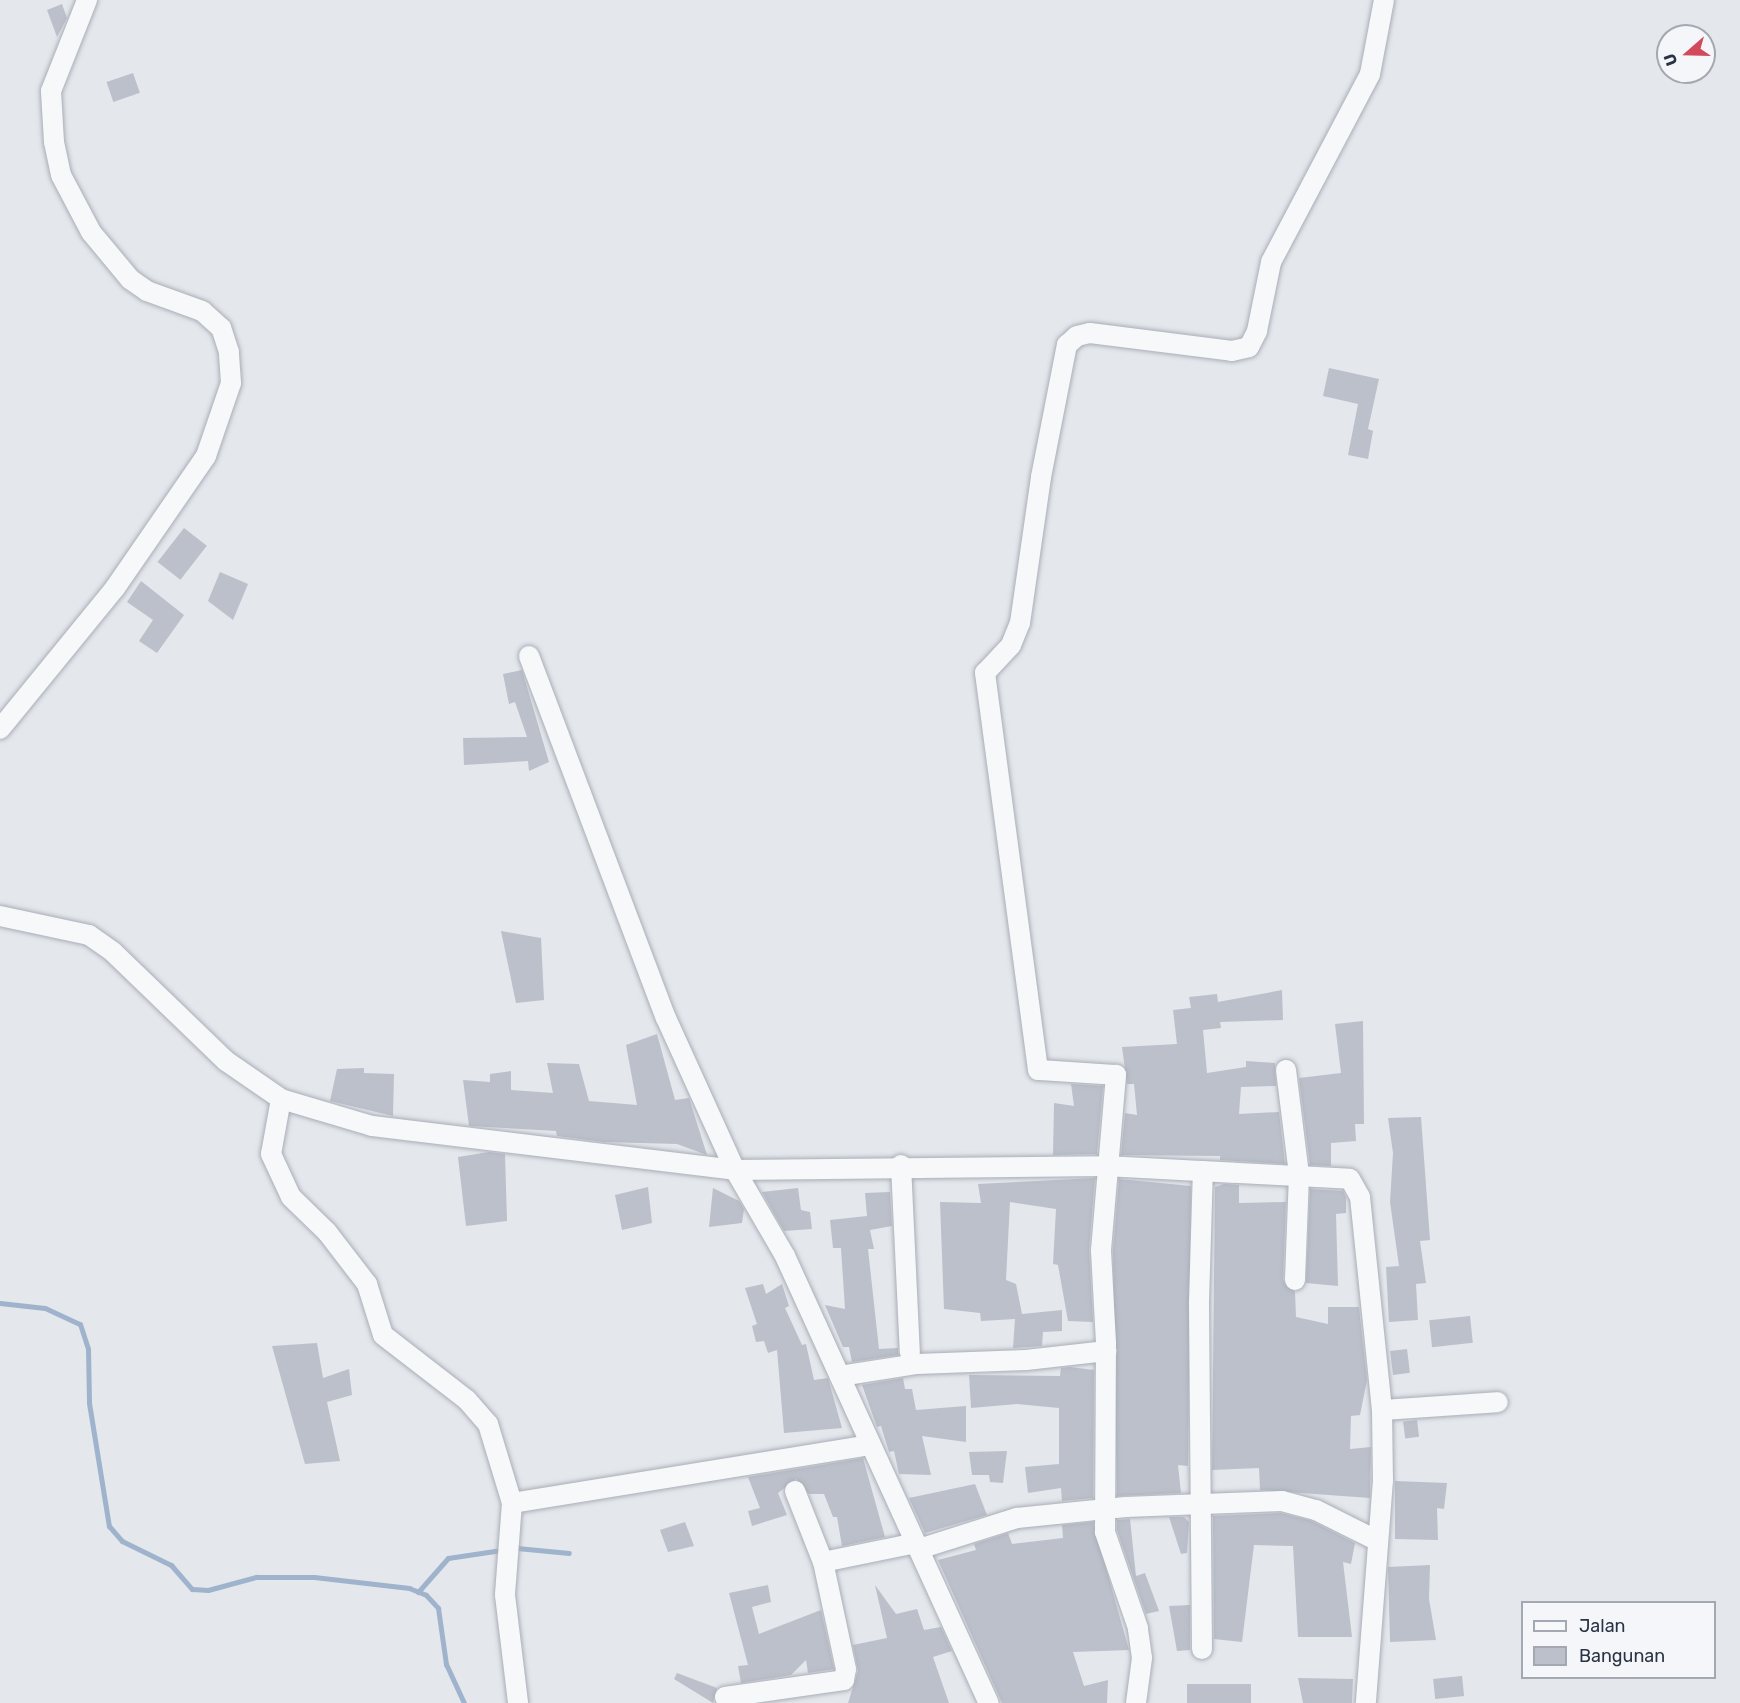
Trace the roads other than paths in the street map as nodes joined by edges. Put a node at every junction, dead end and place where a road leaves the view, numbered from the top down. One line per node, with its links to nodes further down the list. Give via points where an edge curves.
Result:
1 (87, 0): 4 (street, via 51,91 54,142 61,175 91,232 130,279 147,291 202,311 221,328 229,352 231,383 207,456 115,588)
2 (1384, 0): 9 (street, via 1370,74 1271,262 1257,331 1249,347 1232,351 1090,333 1077,336 1067,345 1041,477 1020,623 1011,645 985,673 1038,1070 1116,1074)
3 (529, 656): 10 (street, via 666,1018)
4 (0, 729)
5 (0, 916): 7 (street, via 89,935 113,952 226,1061)
6 (1286, 1070): 12 (street)
7 (281, 1100): 10 (street, via 372,1126); 21 (street, via 272,1132 271,1154 279,1176 367,1284 382,1335 467,1400 488,1424)
8 (902, 1165): 9 (street); 10 (street); 15 (street)
9 (1105, 1166): 11 (street); 14 (street, via 1101,1250)
10 (735, 1170): 16 (street, via 784,1256)
11 (1203, 1170): 12 (street); 22 (street, via 1199,1302)
12 (1299, 1175): 13 (street); 18 (street, via 1342,1177 1357,1187)
13 (1295, 1280)
14 (1106, 1351): 16 (street, via 917,1364); 23 (street)
15 (910, 1353)
16 (840, 1376): 19 (street)
17 (1498, 1402): 18 (street)
18 (1382, 1410): 24 (street, via 1383,1480)
19 (870, 1445): 21 (street); 25 (street)
20 (795, 1491): 26 (street)
21 (512, 1503): 29 (street, via 505,1595)
22 (1203, 1504): 23 (street); 24 (street, via 1302,1504); 27 (street)
23 (1105, 1509): 25 (street, via 1017,1518); 31 (street, via 1107,1539 1138,1628 1142,1658)
24 (1378, 1540): 32 (street)
25 (918, 1546): 26 (street); 30 (street)
26 (823, 1562): 28 (street, via 844,1680)
27 (1202, 1649)
28 (725, 1696)
29 (518, 1703)
30 (989, 1703)
31 (1136, 1703)
32 (1366, 1703)

